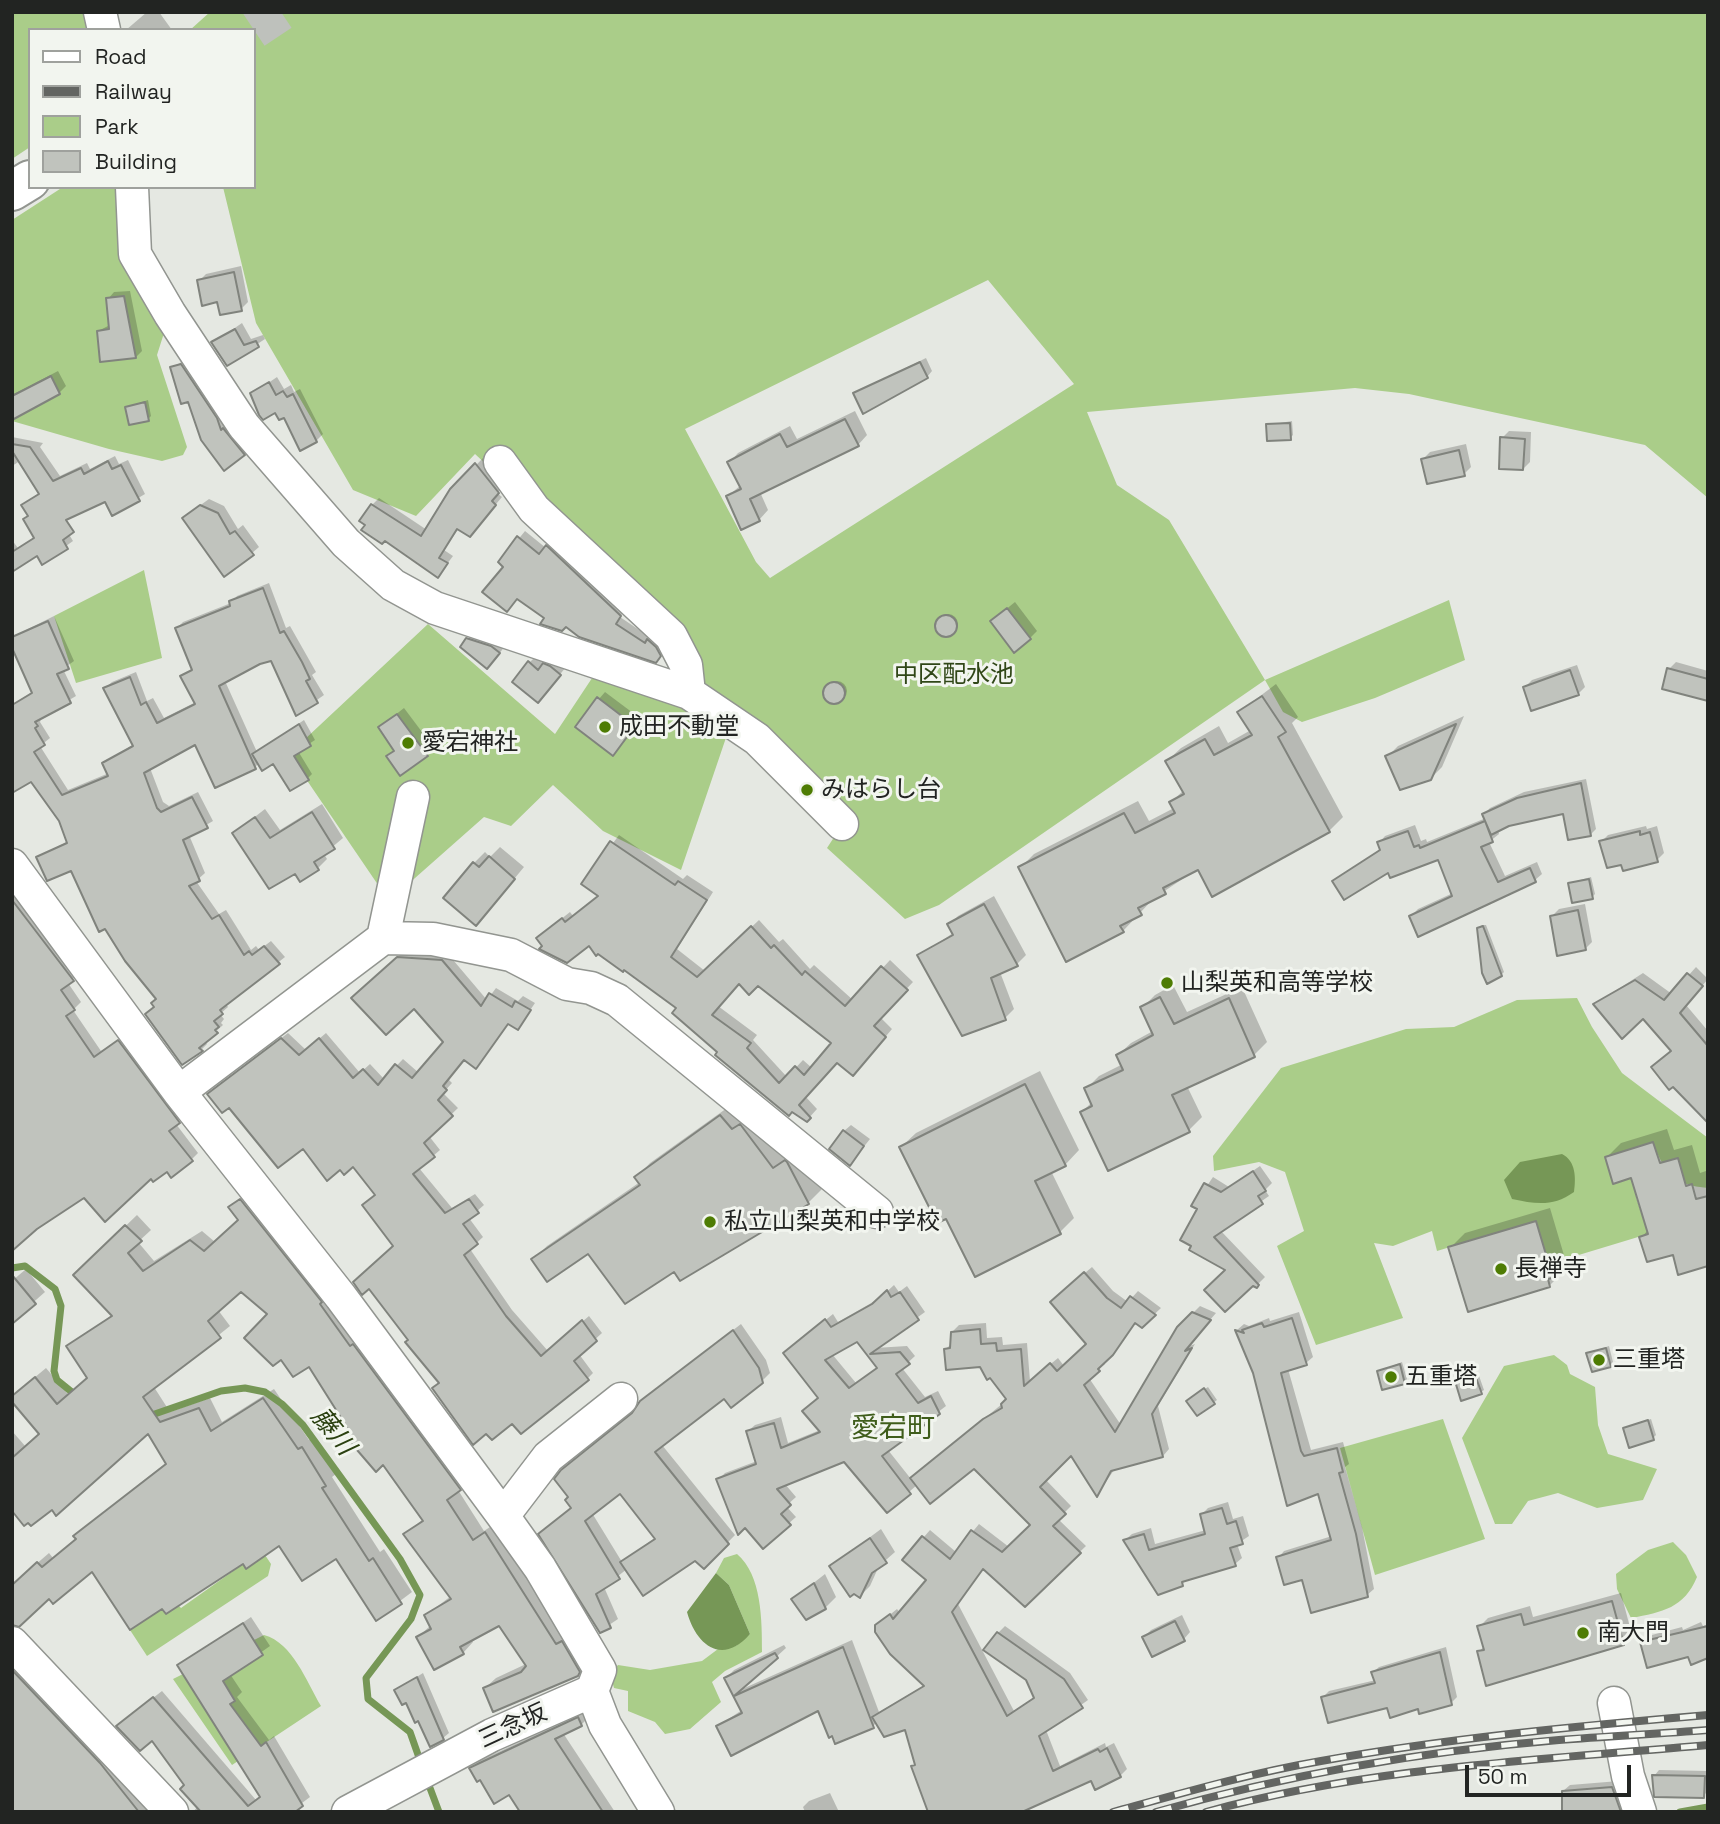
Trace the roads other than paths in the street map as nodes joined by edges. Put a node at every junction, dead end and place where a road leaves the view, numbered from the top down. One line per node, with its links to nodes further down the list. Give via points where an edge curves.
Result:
1 (28, 181): 3 (main road)
2 (132, 189): 5 (street, via 135,254 156,290 243,426 346,543 393,584 435,608)
3 (12, 191)
4 (500, 461): 5 (street, via 534,509 671,636 686,665)
5 (689, 693): 7 (street, via 757,739)
6 (413, 797): 9 (street)
7 (842, 824)
8 (12, 865): 10 (street)
9 (383, 938): 10 (street); 11 (street, via 433,939 511,955 566,984 617,1000)
10 (179, 1093): 13 (street, via 335,1288)
11 (877, 1212)
12 (621, 1399): 13 (street, via 548,1457)
13 (503, 1516): 15 (street, via 540,1568 600,1670)
14 (12, 1643): 18 (street)
15 (592, 1691): 19 (street, 三念坂, via 492,1735); 20 (street, via 605,1726)
16 (1614, 1703): 17 (street)
17 (1638, 1808)
18 (172, 1812)
19 (348, 1812)
20 (658, 1812)

